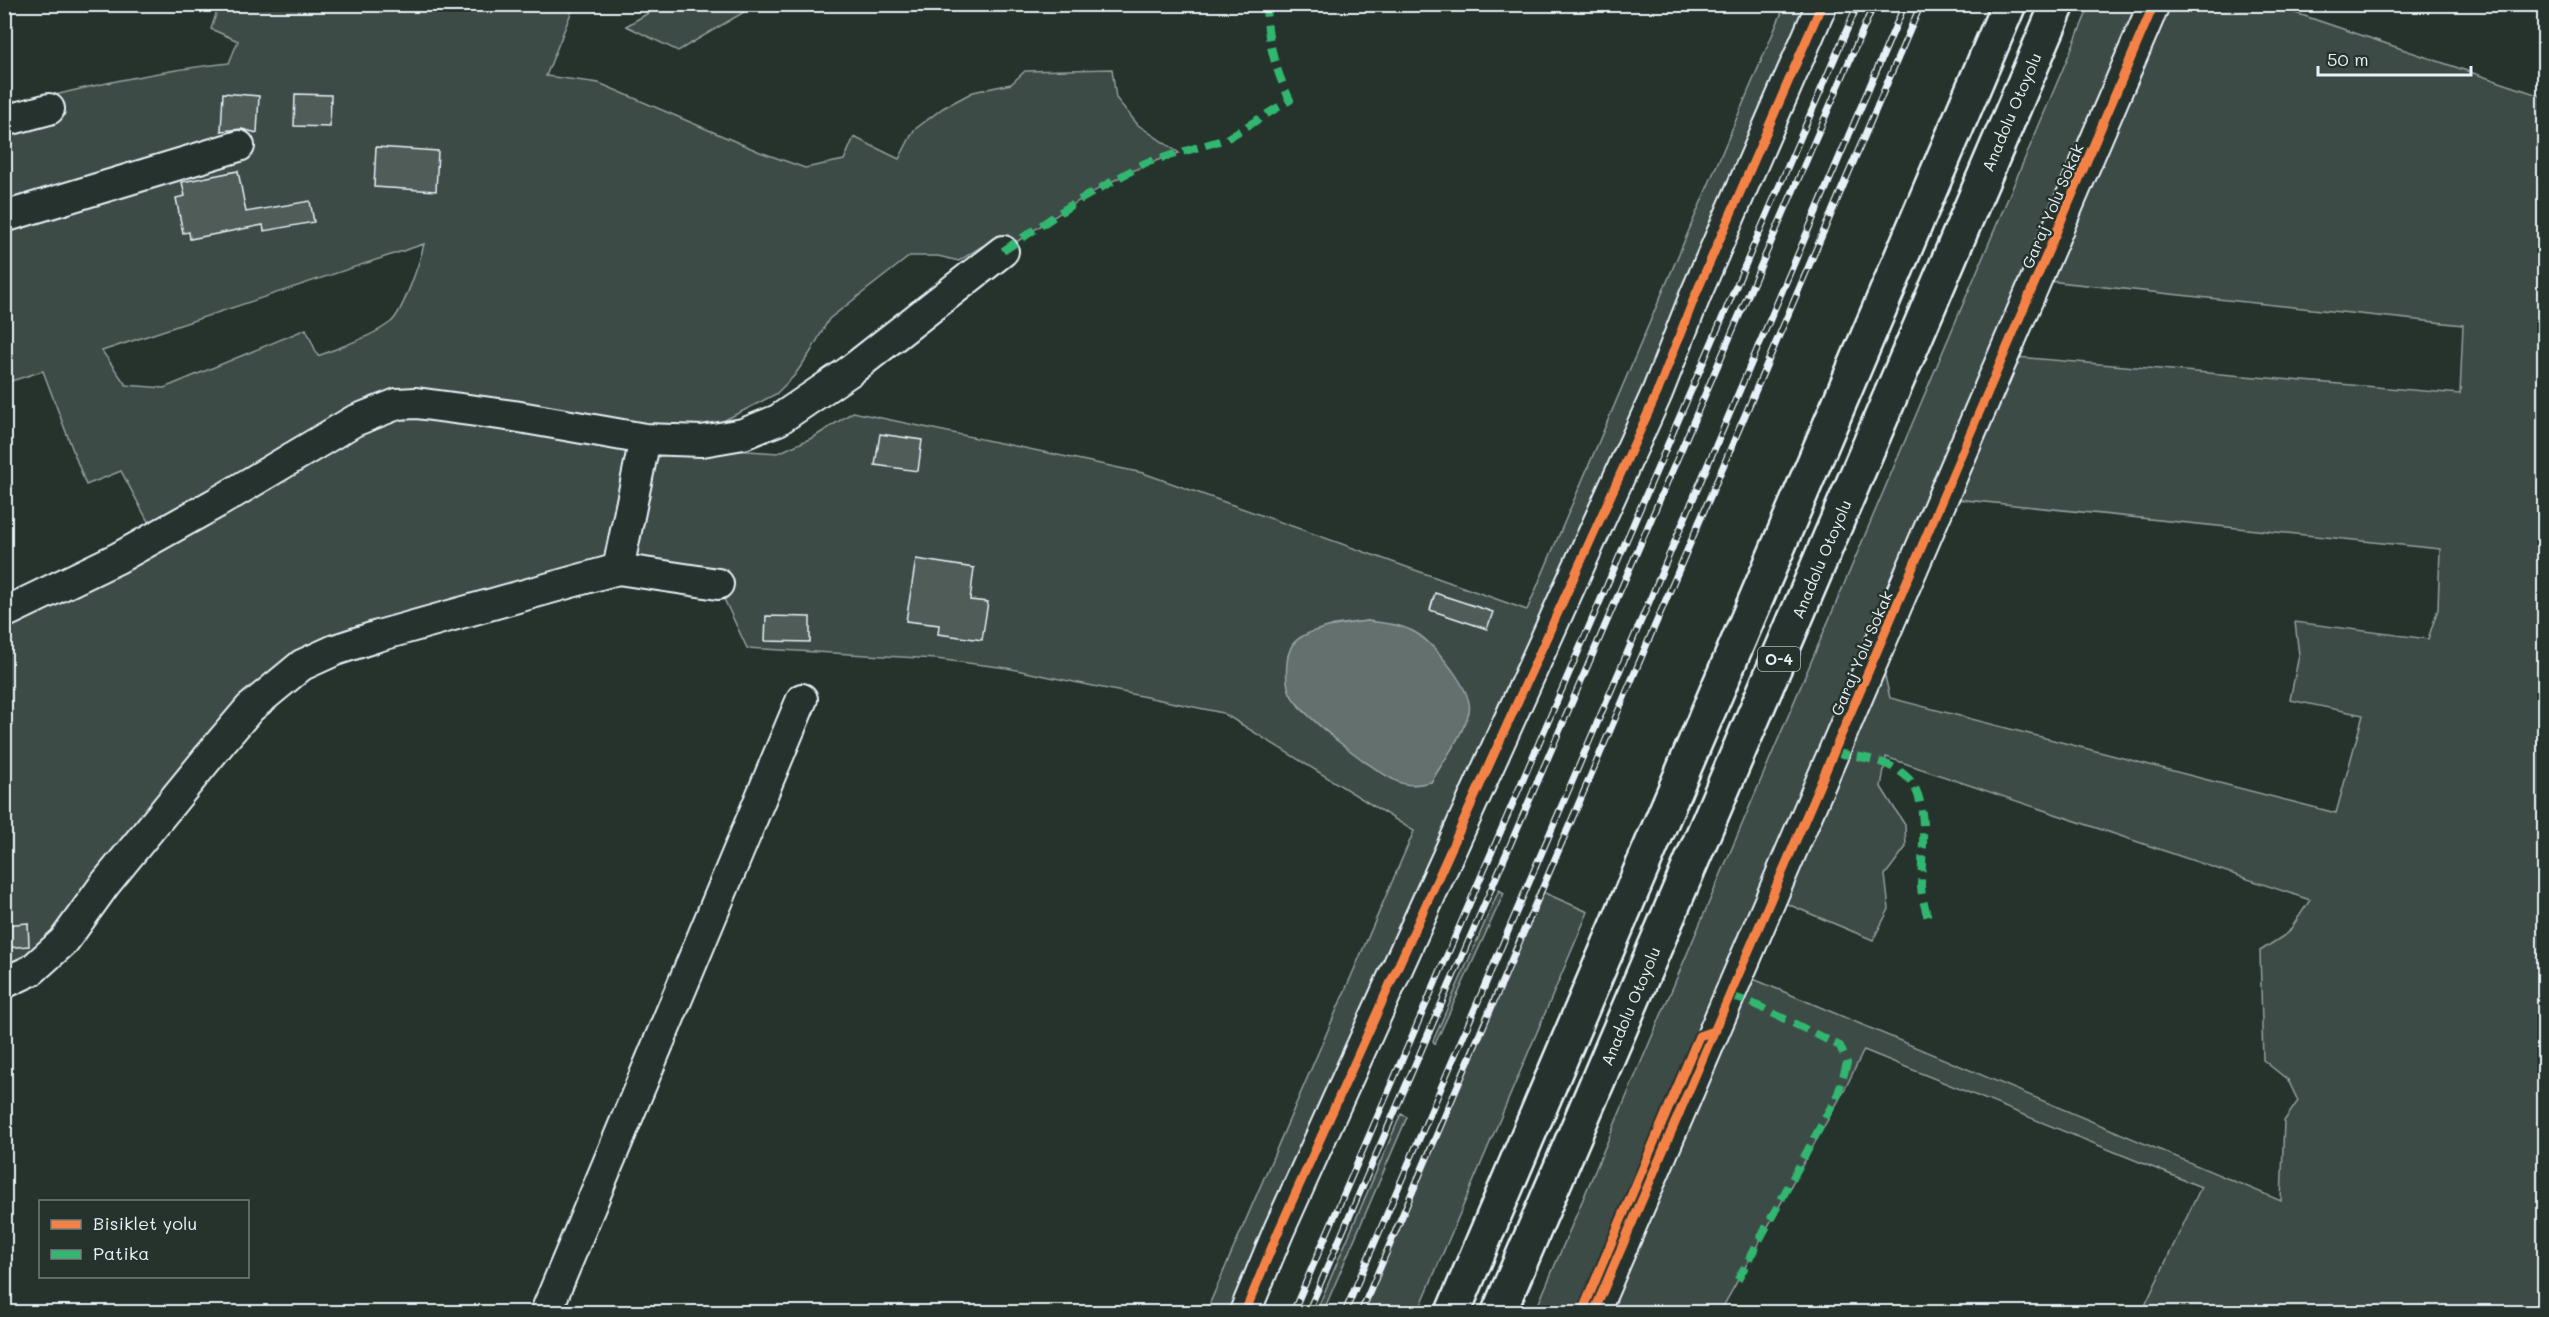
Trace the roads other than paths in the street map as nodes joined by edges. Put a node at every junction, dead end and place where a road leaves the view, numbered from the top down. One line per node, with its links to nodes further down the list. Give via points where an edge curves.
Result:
1 (1822, 4): 17 (street, via 1657,393)
2 (2009, 4): 18 (highway, O-4)
3 (2058, 4): 19 (highway, Anadolu Otoyolu / O-4)
4 (2154, 4): 20 (street, Garaj Yolu Sokak)
5 (49, 109): 6 (street)
6 (4, 121)
7 (239, 146): 8 (street)
8 (4, 216)
9 (1003, 251): 10 (street, via 850,370 778,420 743,434 702,441)
10 (645, 439): 11 (street); 13 (street, via 514,416 397,404 354,421 118,558)
11 (618, 569): 12 (street); 15 (street, via 378,636 302,665 250,708 105,884 64,942 38,966)
12 (717, 584)
13 (4, 613)
14 (802, 699): 16 (street)
15 (4, 983)
16 (546, 1312)
17 (1245, 1312)
18 (1453, 1312)
19 (1499, 1312)
20 (1594, 1312)

